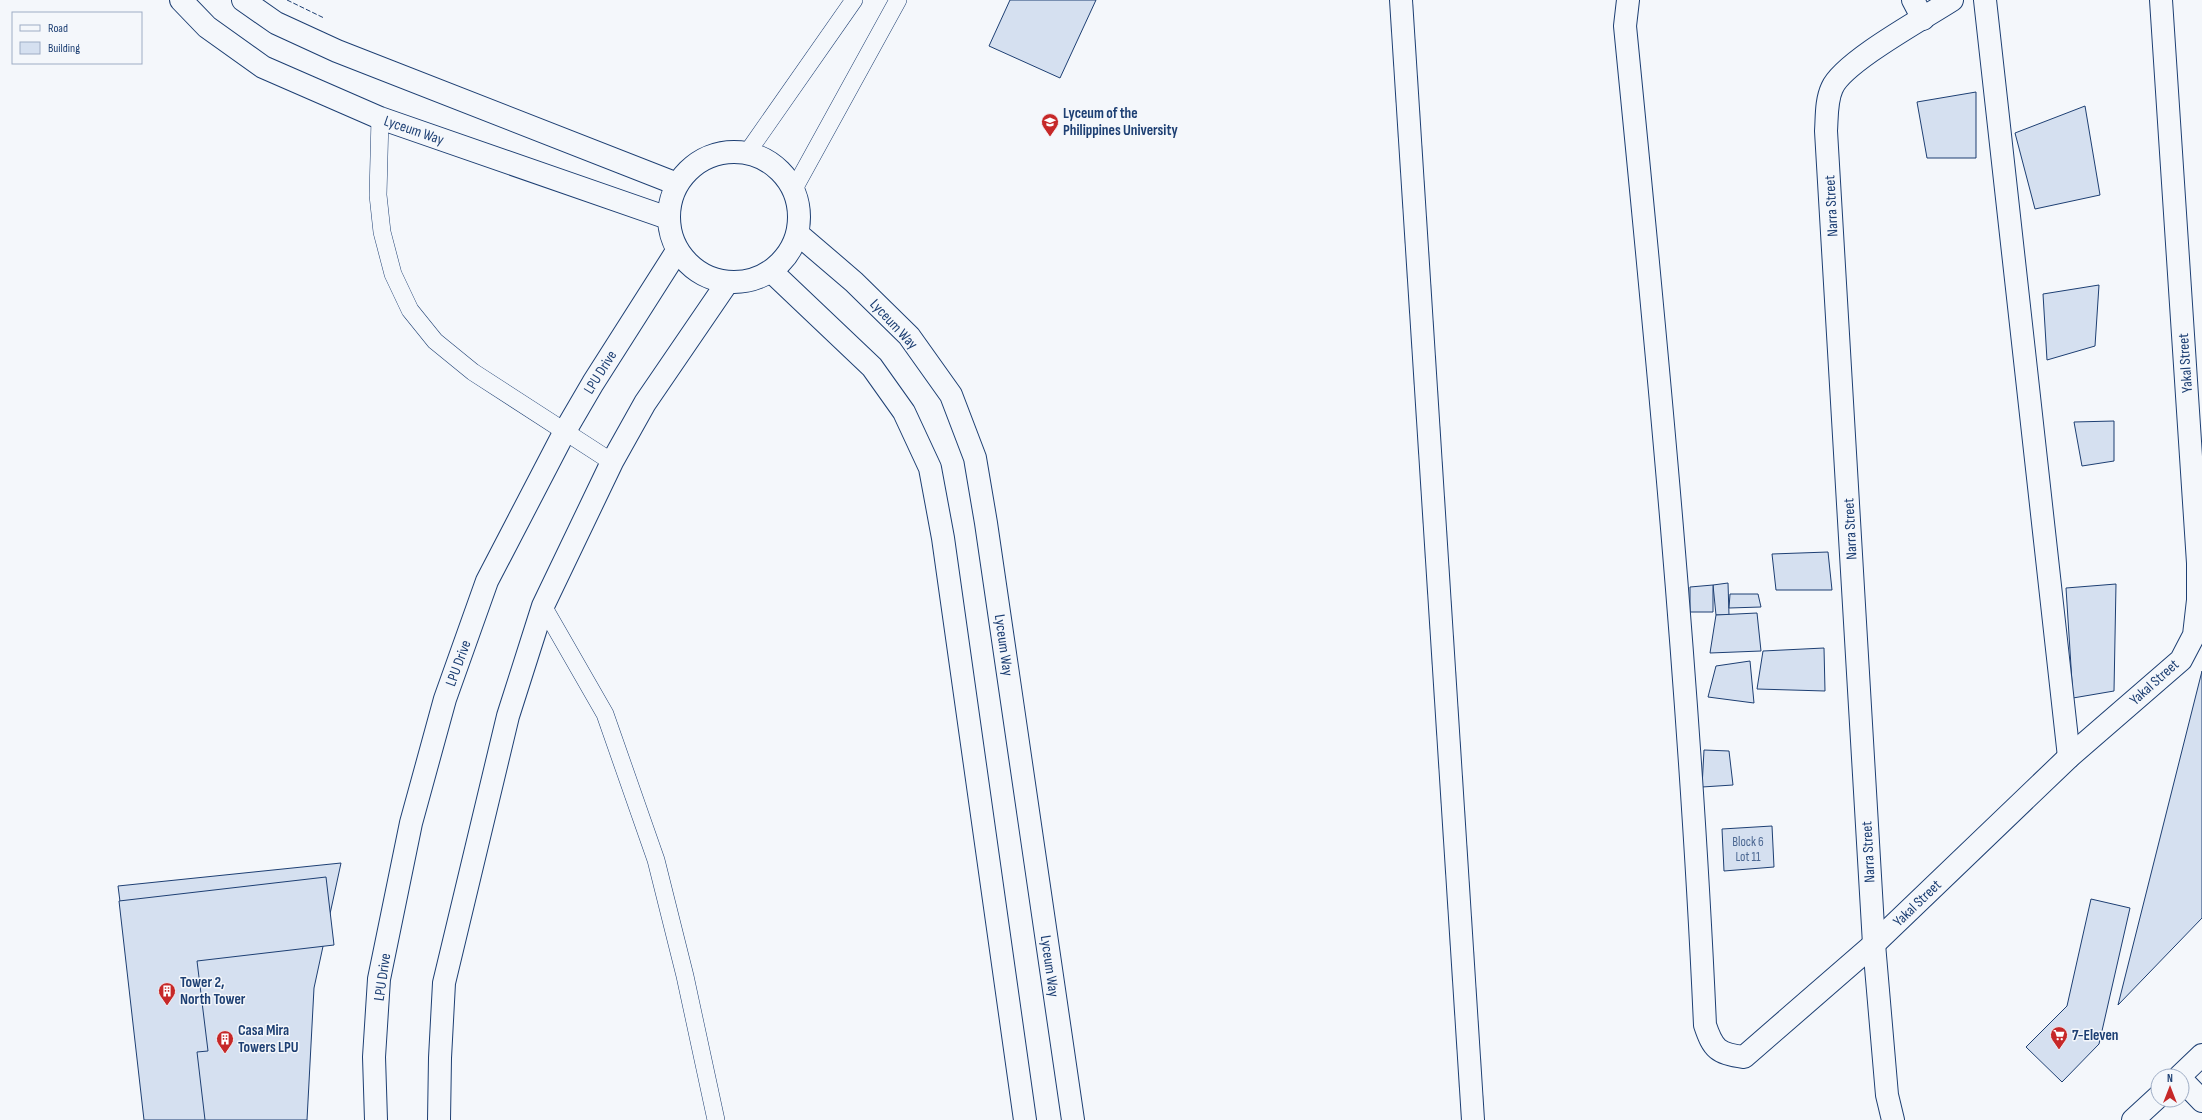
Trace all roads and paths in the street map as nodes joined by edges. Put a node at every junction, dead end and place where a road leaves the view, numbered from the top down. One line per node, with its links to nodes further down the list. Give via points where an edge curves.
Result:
1 (182, 0): 11 (main road, Lyceum Way, via 207,27 263,67)
2 (243, 0): 13 (main road, via 276,23 337,51)
3 (854, 0): 12 (lane)
4 (898, 0): 14 (lane)
5 (1401, 0): 35 (main road)
6 (1628, 0): 24 (main road, Yakal Street, via 1625,26 1655,329 1698,857 1705,1025 1712,1044 1733,1056 1744,1057)
7 (1952, 0): 10 (main road, Narra Street)
8 (1985, 0): 23 (main road)
9 (2161, 0): 23 (main road, Yakal Street, via 2198,563 2198,600 2194,635 2181,660)
10 (1918, 9): 24 (main road, Narra Street, via 1847,68 1832,88 1826,131)
11 (380, 118): 15 (main road, Lyceum Way); 20 (lane, via 378,195 382,232 393,274 410,310 434,341 473,372)
12 (747, 153): 13 (main road, via 727,152 707,158 690,168); 14 (main road, via 766,160 782,172)
13 (677, 184): 15 (main road, via 670,201)
14 (794, 188): 16 (main road, via 800,211)
15 (668, 218): 17 (main road, via 670,235)
16 (798, 234): 18 (main road, via 788,255); 34 (main road, Lyceum Way, via 854,282 909,336 950,395 975,458)
17 (677, 251): 19 (main road, via 696,270 707,277); 20 (main road, LPU Drive)
18 (772, 272): 19 (main road, via 751,281); 33 (main road, via 872,367 904,412 930,468 944,546)
19 (727, 283): 21 (main road, via 645,403)
20 (565, 431): 21 (lane); 30 (main road, LPU Drive, via 487,581 446,699 411,823 379,979 374,1057)
21 (612, 462): 22 (main road)
22 (543, 606): 31 (main road, via 508,716 444,983); 32 (lane, via 605,714 656,860 685,976)
23 (2069, 757): 24 (main road, Yakal Street)
24 (1874, 944): 36 (main road, Narra Street, via 1887,1095)
25 (2202, 1055): 26 (main road)
26 (2188, 1068)
27 (2190, 1088): 28 (main road)
28 (2202, 1101)
29 (2150, 1104): 37 (main road)
30 (376, 1120)
31 (440, 1120)
32 (716, 1120)
33 (1025, 1120)
34 (1073, 1120)
35 (1473, 1120)
36 (1893, 1120)
37 (2133, 1120)

